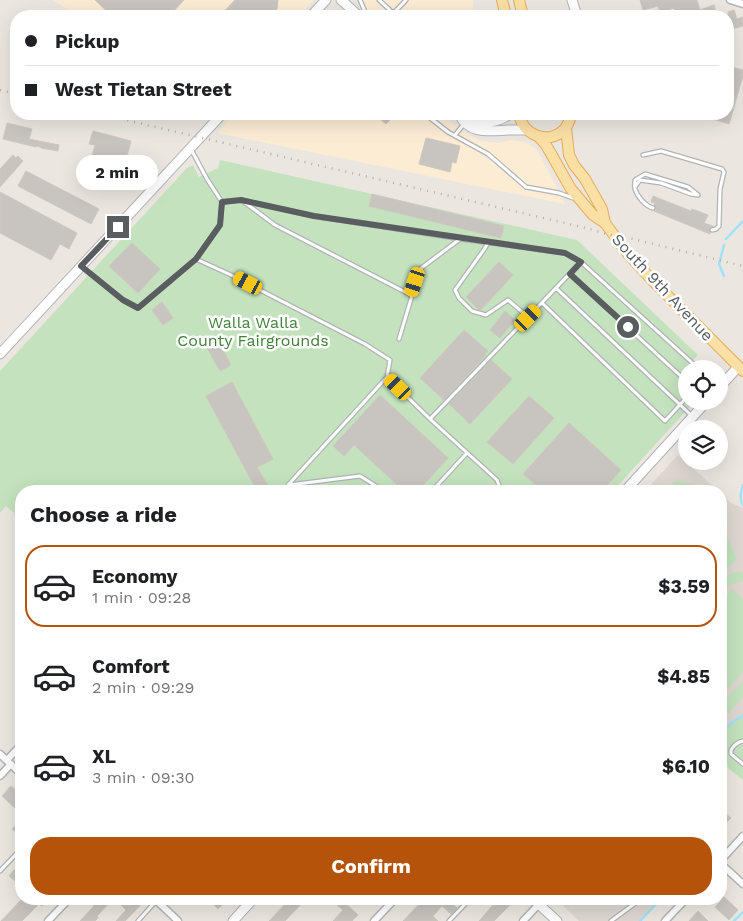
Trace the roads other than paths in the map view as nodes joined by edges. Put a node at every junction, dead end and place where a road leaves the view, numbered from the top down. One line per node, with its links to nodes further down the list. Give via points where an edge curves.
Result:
1 (326, 0): 7 (main road)
2 (341, 0): 8 (main road)
3 (379, 0): 9 (lane)
4 (406, 0): 10 (lane)
5 (730, 0): 6 (street)
6 (743, 4)
7 (317, 10)
8 (352, 10)
9 (388, 10)
10 (397, 10)
11 (216, 120): 23 (main road)
12 (433, 120): 21 (lane)
13 (464, 120): 21 (lane)
14 (467, 120): 20 (main road, via 476,129 487,132)
15 (477, 120): 16 (main road)
16 (498, 120)
17 (521, 120): 20 (main road)
18 (570, 120): 19 (main road)
19 (566, 128): 22 (main road, via 552,137); 30 (main road, South 9th Avenue, via 574,165 602,209)
20 (528, 130): 22 (main road)
21 (455, 135): 27 (lane, via 488,154 526,187)
22 (538, 136): 27 (main road, South 9th Avenue)
23 (190, 148): 28 (lane); 36 (main road)
24 (643, 156): 31 (lane, via 661,151 722,169 719,226)
25 (698, 195): 29 (lane, via 688,187 645,174 635,180 634,187)
26 (241, 200): 28 (lane); 32 (lane, via 314,216); 39 (lane, via 275,225)
27 (580, 200): 30 (main road, South 9th Avenue)
28 (222, 202): 34 (lane, via 220,225)
29 (652, 208)
30 (605, 223): 45 (main road, South 9th Avenue, via 651,279)
31 (712, 230)
32 (461, 239): 33 (lane); 39 (lane, via 420,269)
33 (488, 243): 35 (lane, via 565,253); 41 (lane, via 455,290 459,298 472,311 486,314 508,300)
34 (196, 259): 36 (lane, via 138,308); 47 (lane, via 232,274 365,344 390,360)
35 (581, 262): 37 (lane); 44 (lane)
36 (81, 266): 43 (main road)
37 (570, 274): 38 (lane); 46 (lane)
38 (556, 288): 40 (lane); 49 (lane)
39 (411, 295): 42 (lane)
40 (542, 303): 41 (lane); 50 (lane, via 665,421)
41 (528, 318): 54 (lane)
42 (399, 339)
43 (0, 354)
44 (689, 360)
45 (741, 369): 48 (main road)
46 (678, 374)
47 (387, 377): 54 (lane); 56 (lane)
48 (728, 380)
49 (678, 403)
50 (678, 407)
51 (685, 410): 53 (lane)
52 (699, 410): 53 (main road)
53 (693, 417): 60 (main road)
54 (430, 419): 55 (lane)
55 (467, 453): 58 (lane); 59 (lane)
56 (288, 485): 57 (lane, via 360,476)
57 (374, 485)
58 (438, 485)
59 (499, 485)
60 (631, 485)
61 (743, 741): 65 (lane, via 731,750 731,754)
62 (0, 754): 64 (street)
63 (15, 754): 64 (street)
64 (9, 762): 66 (street); 67 (street)
65 (743, 764)
66 (15, 768)
67 (0, 776)
68 (743, 836): 69 (street)
69 (727, 853)
70 (15, 855): 72 (lane)
71 (727, 869): 73 (street)
72 (0, 871)
73 (743, 884)
74 (63, 905): 84 (street)
75 (152, 905): 85 (lane)
76 (161, 905): 86 (street)
77 (247, 905): 87 (main road)
78 (389, 905): 88 (street)
79 (464, 905): 89 (lane)
80 (533, 905): 90 (street)
81 (540, 905): 91 (main road)
82 (633, 905): 92 (lane)
83 (680, 905): 93 (street)
84 (48, 921)
85 (138, 921)
86 (178, 921)
87 (232, 921)
88 (374, 921)
89 (449, 921)
90 (523, 921)
91 (557, 921)
92 (612, 921)
93 (665, 921)

